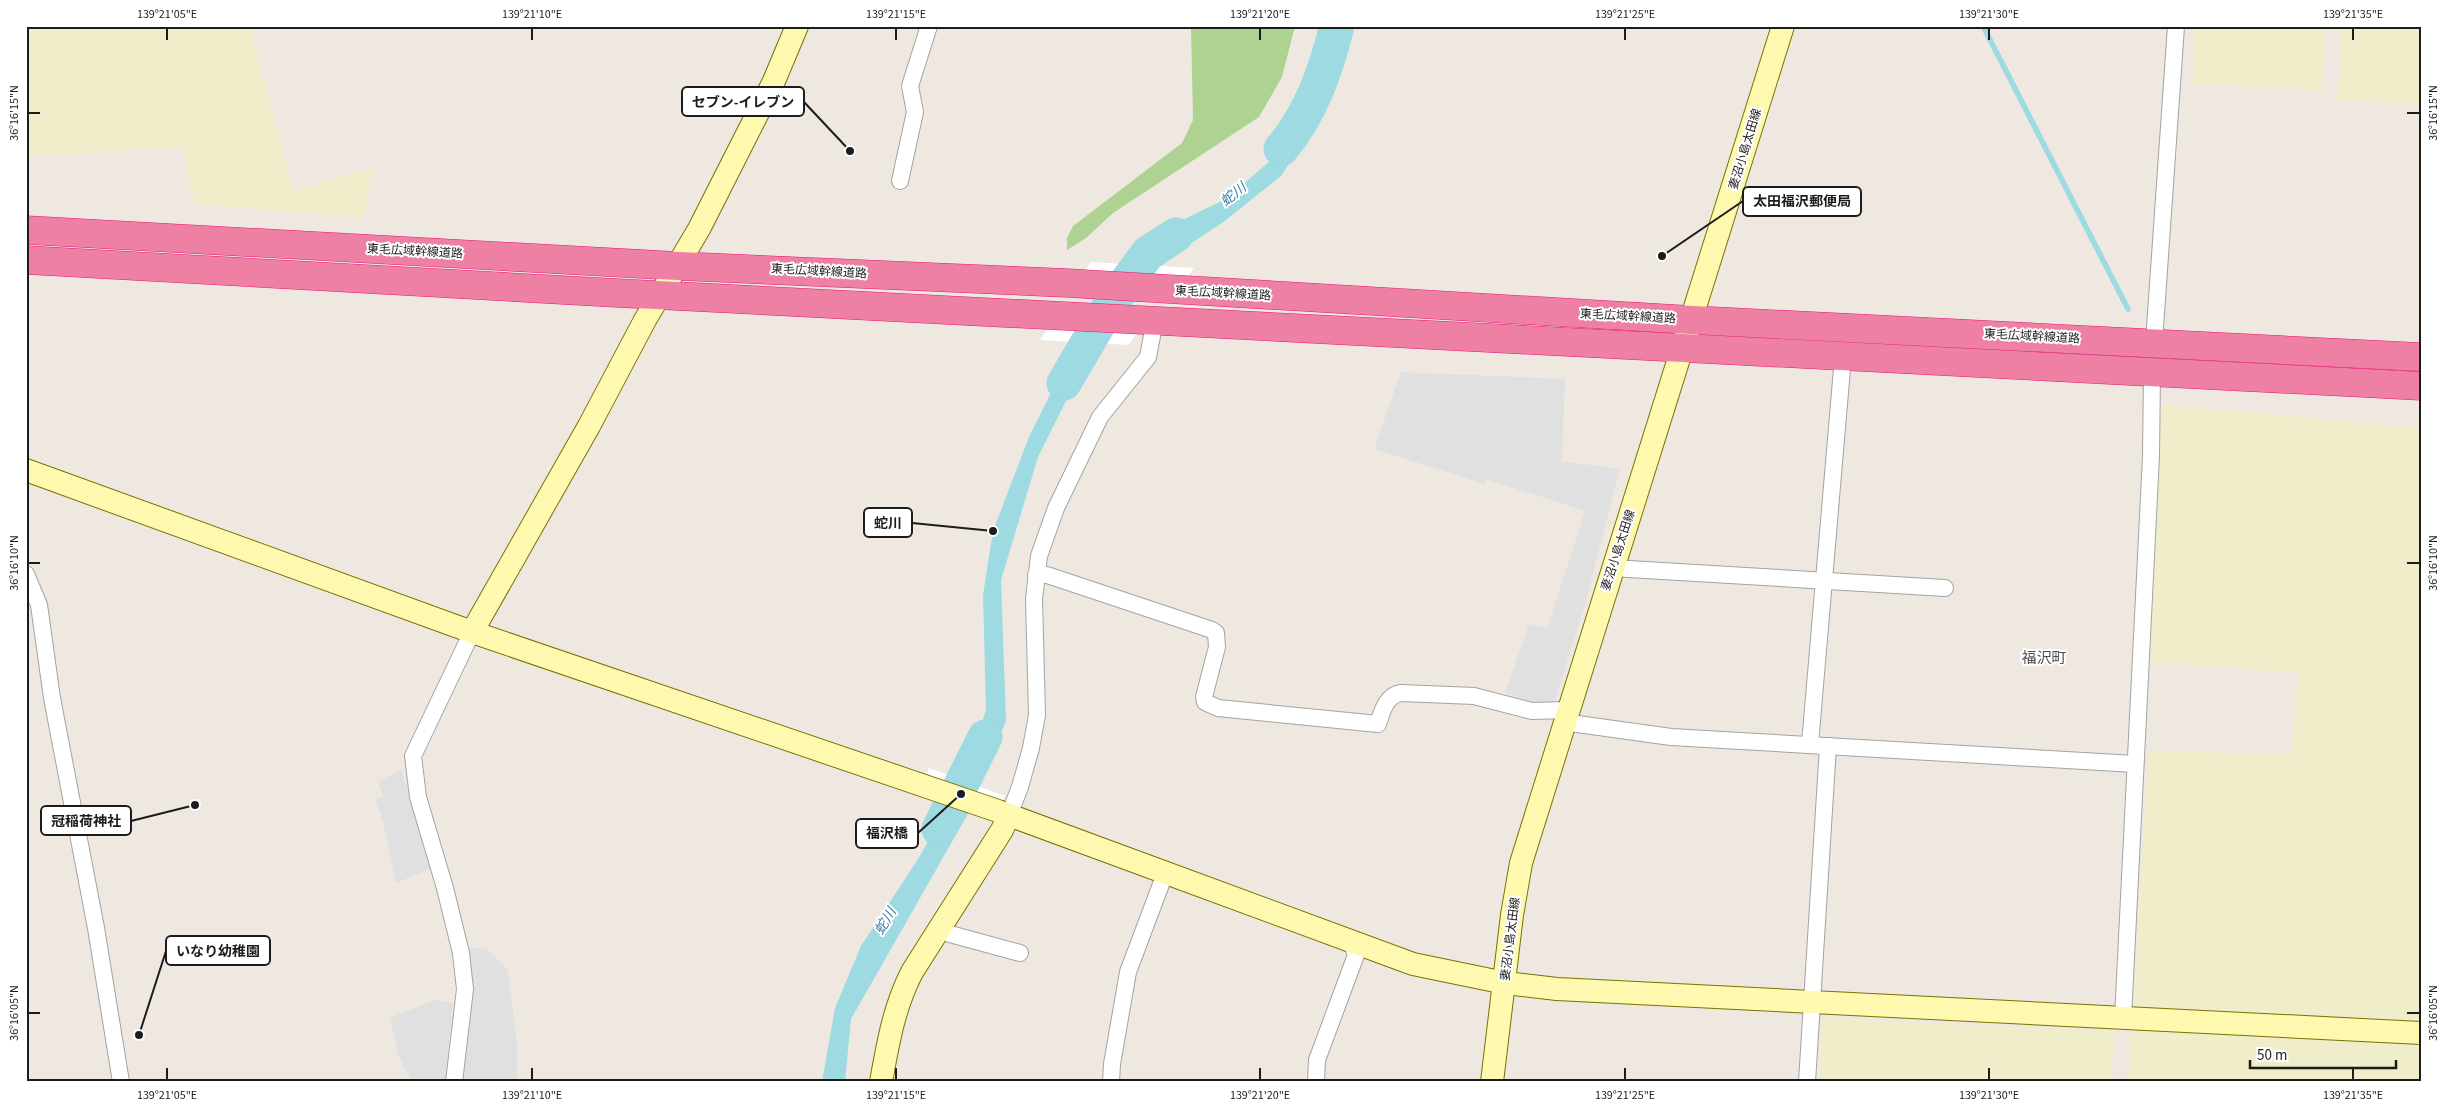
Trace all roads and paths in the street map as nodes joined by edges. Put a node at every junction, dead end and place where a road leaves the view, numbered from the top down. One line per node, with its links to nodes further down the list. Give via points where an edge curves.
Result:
1 (797, 26): 8 (street, via 774,81)
2 (929, 26): 5 (street, via 910,86 914,112)
3 (1783, 26): 11 (street, 妻沼小島太田線)
4 (2176, 26): 12 (street)
5 (900, 181)
6 (26, 230): 8 (highway, 東毛広域幹線道路)
7 (26, 260): 9 (highway)
8 (678, 266): 9 (street); 11 (highway, 東毛広域幹線道路, via 1076,284)
9 (661, 294): 10 (highway); 24 (street)
10 (1151, 320): 13 (highway); 21 (street, via 1148,357 1100,417 1078,458 1056,508 1039,556)
11 (1692, 320): 12 (highway, 東毛広域幹線道路); 13 (street, 妻沼小島太田線)
12 (2154, 342): 15 (highway, 東毛広域幹線道路)
13 (1682, 348): 14 (highway); 19 (street, 妻沼小島太田線)
14 (1843, 357): 16 (highway); 22 (street)
15 (2421, 357)
16 (2152, 372): 17 (highway); 28 (street, via 2151,456)
17 (2421, 386)
18 (26, 470): 24 (street)
19 (1612, 568): 22 (street); 25 (street, 妻沼小島太田線)
20 (26, 574): 38 (street, via 39,606 52,698 96,928)
21 (1036, 575): 25 (street, via 1047,575 1212,630 1216,633 1217,647 1204,697 1206,702 1218,708 1378,724 1389,699 1401,693 1474,696); 29 (street, via 1036,715 1025,771)
22 (1823, 581): 23 (street); 26 (street)
23 (1946, 588)
24 (472, 632): 29 (street); 39 (street, via 413,756 418,797 461,953 465,989)
25 (1565, 716): 26 (street, via 1671,737); 34 (street, 妻沼小島太田線, via 1521,863)
26 (1810, 744): 27 (street)
27 (1828, 746): 28 (street); 35 (street)
28 (2135, 764): 36 (street)
29 (1004, 813): 30 (street); 31 (street, via 1002,830)
30 (1166, 871): 32 (street); 41 (street, via 1128,972 1112,1064)
31 (939, 931): 33 (street); 40 (street, via 912,972 898,1003)
32 (1351, 942): 34 (street, via 1413,964); 42 (street, via 1356,955 1318,1060)
33 (1020, 953)
34 (1505, 983): 35 (street, via 1557,989); 43 (street, 妻沼小島太田線)
35 (1811, 1001): 36 (street); 44 (street)
36 (2123, 1018): 37 (street)
37 (2421, 1033)
38 (121, 1082)
39 (454, 1082)
40 (881, 1082)
41 (1112, 1082)
42 (1316, 1082)
43 (1492, 1082)
44 (1807, 1082)

